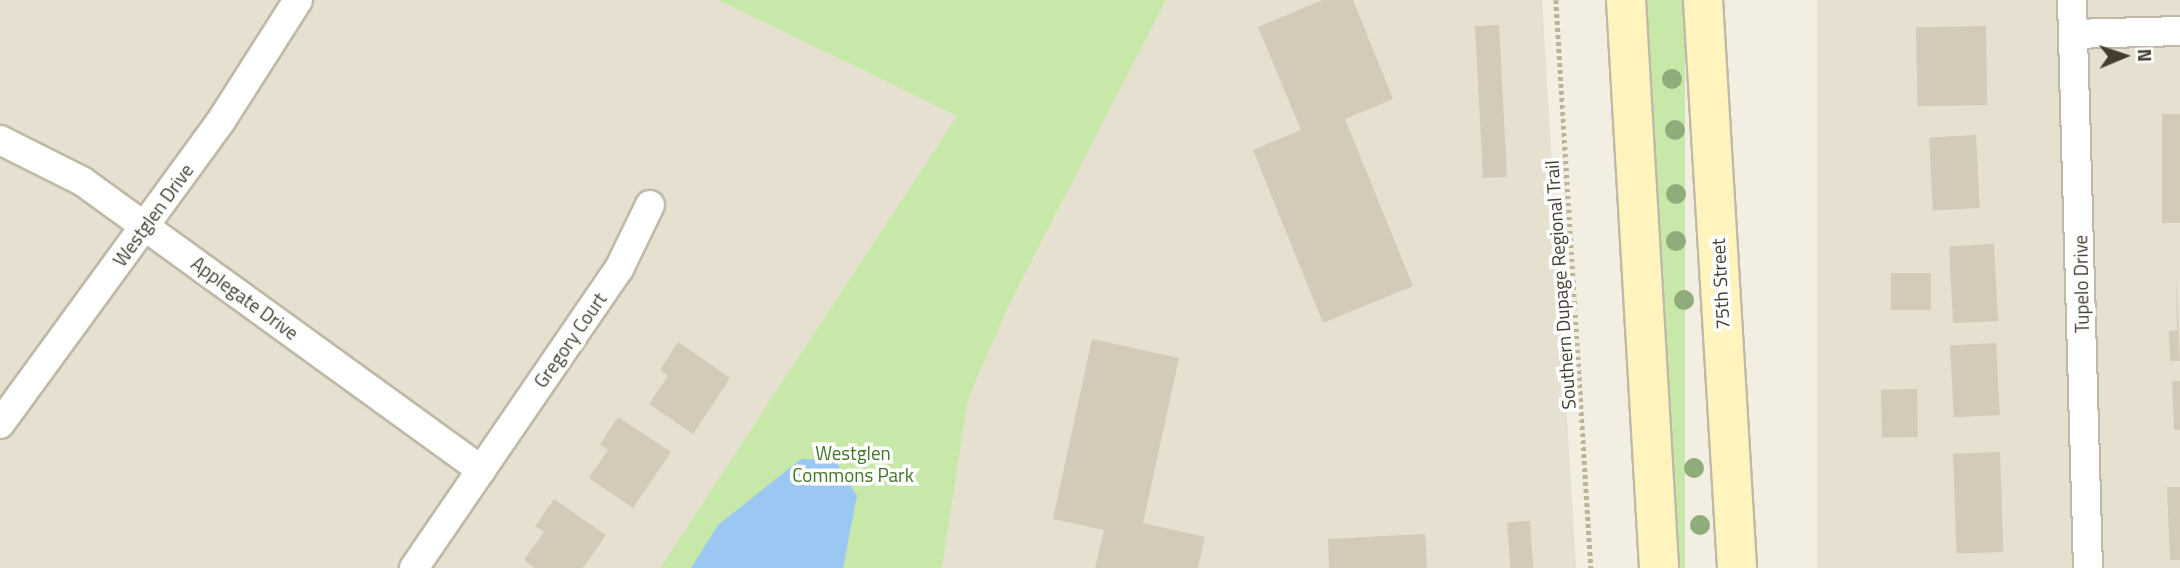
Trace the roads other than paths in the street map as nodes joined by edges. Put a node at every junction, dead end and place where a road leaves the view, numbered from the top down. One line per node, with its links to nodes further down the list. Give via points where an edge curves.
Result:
1 (298, 0): 9 (street, Westglen Drive)
2 (1626, 0): 13 (main road)
3 (1703, 0): 14 (main road, 75th Street)
4 (2072, 0): 6 (street, Tupelo Drive)
5 (2180, 31): 6 (street)
6 (2073, 34): 15 (street, Tupelo Drive)
7 (0, 140): 9 (street, Applegate Drive, via 82,181)
8 (650, 205): 11 (street, Gregory Court, via 619,269)
9 (145, 225): 10 (street, Westglen Drive); 11 (street, Applegate Drive)
10 (0, 424)
11 (481, 470): 12 (street, Gregory Court)
12 (414, 568)
13 (1659, 568)
14 (1737, 568)
15 (2088, 568)

